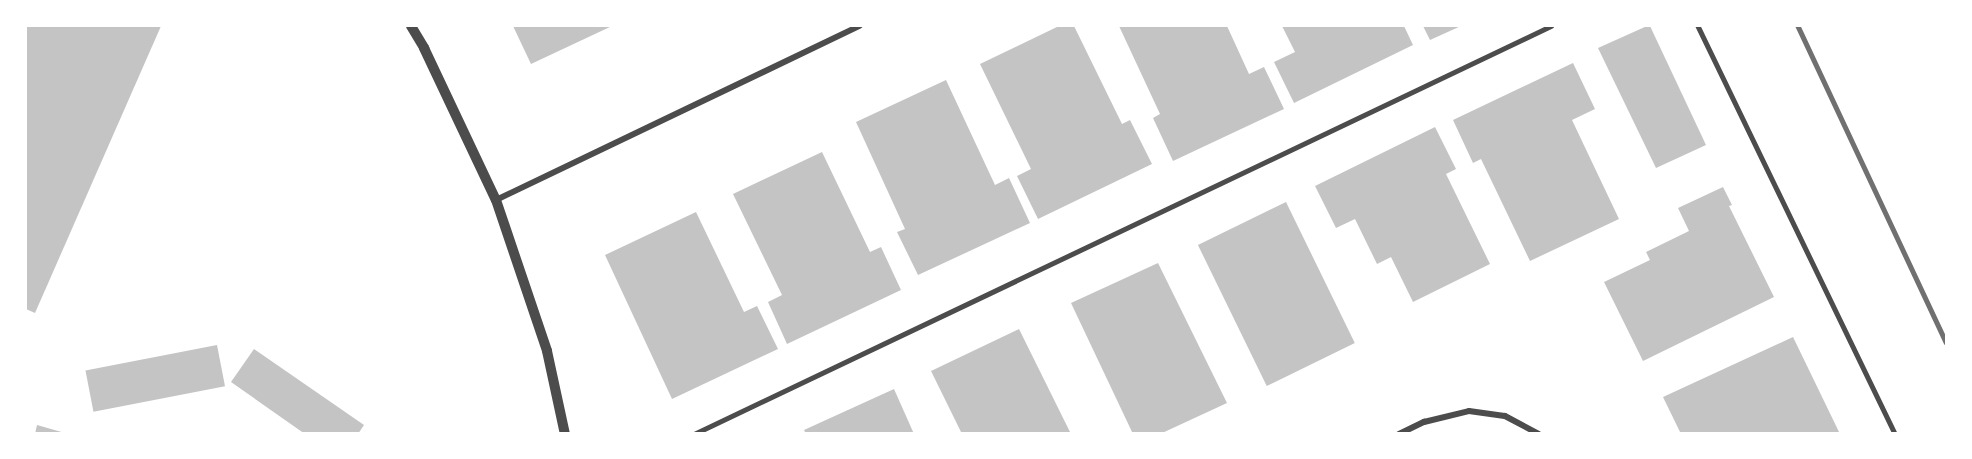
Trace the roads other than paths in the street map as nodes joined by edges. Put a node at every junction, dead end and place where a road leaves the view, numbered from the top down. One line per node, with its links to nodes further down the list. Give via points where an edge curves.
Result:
1 (411, 26): 5 (street)
2 (858, 26): 5 (street)
3 (1551, 26): 7 (lane)
4 (1698, 26): 10 (lane)
5 (496, 201): 6 (street, via 547,351)
6 (565, 434)
7 (694, 434)
8 (1400, 434): 9 (street, via 1424,422 1468,411 1505,416)
9 (1539, 434)
10 (1894, 434)

